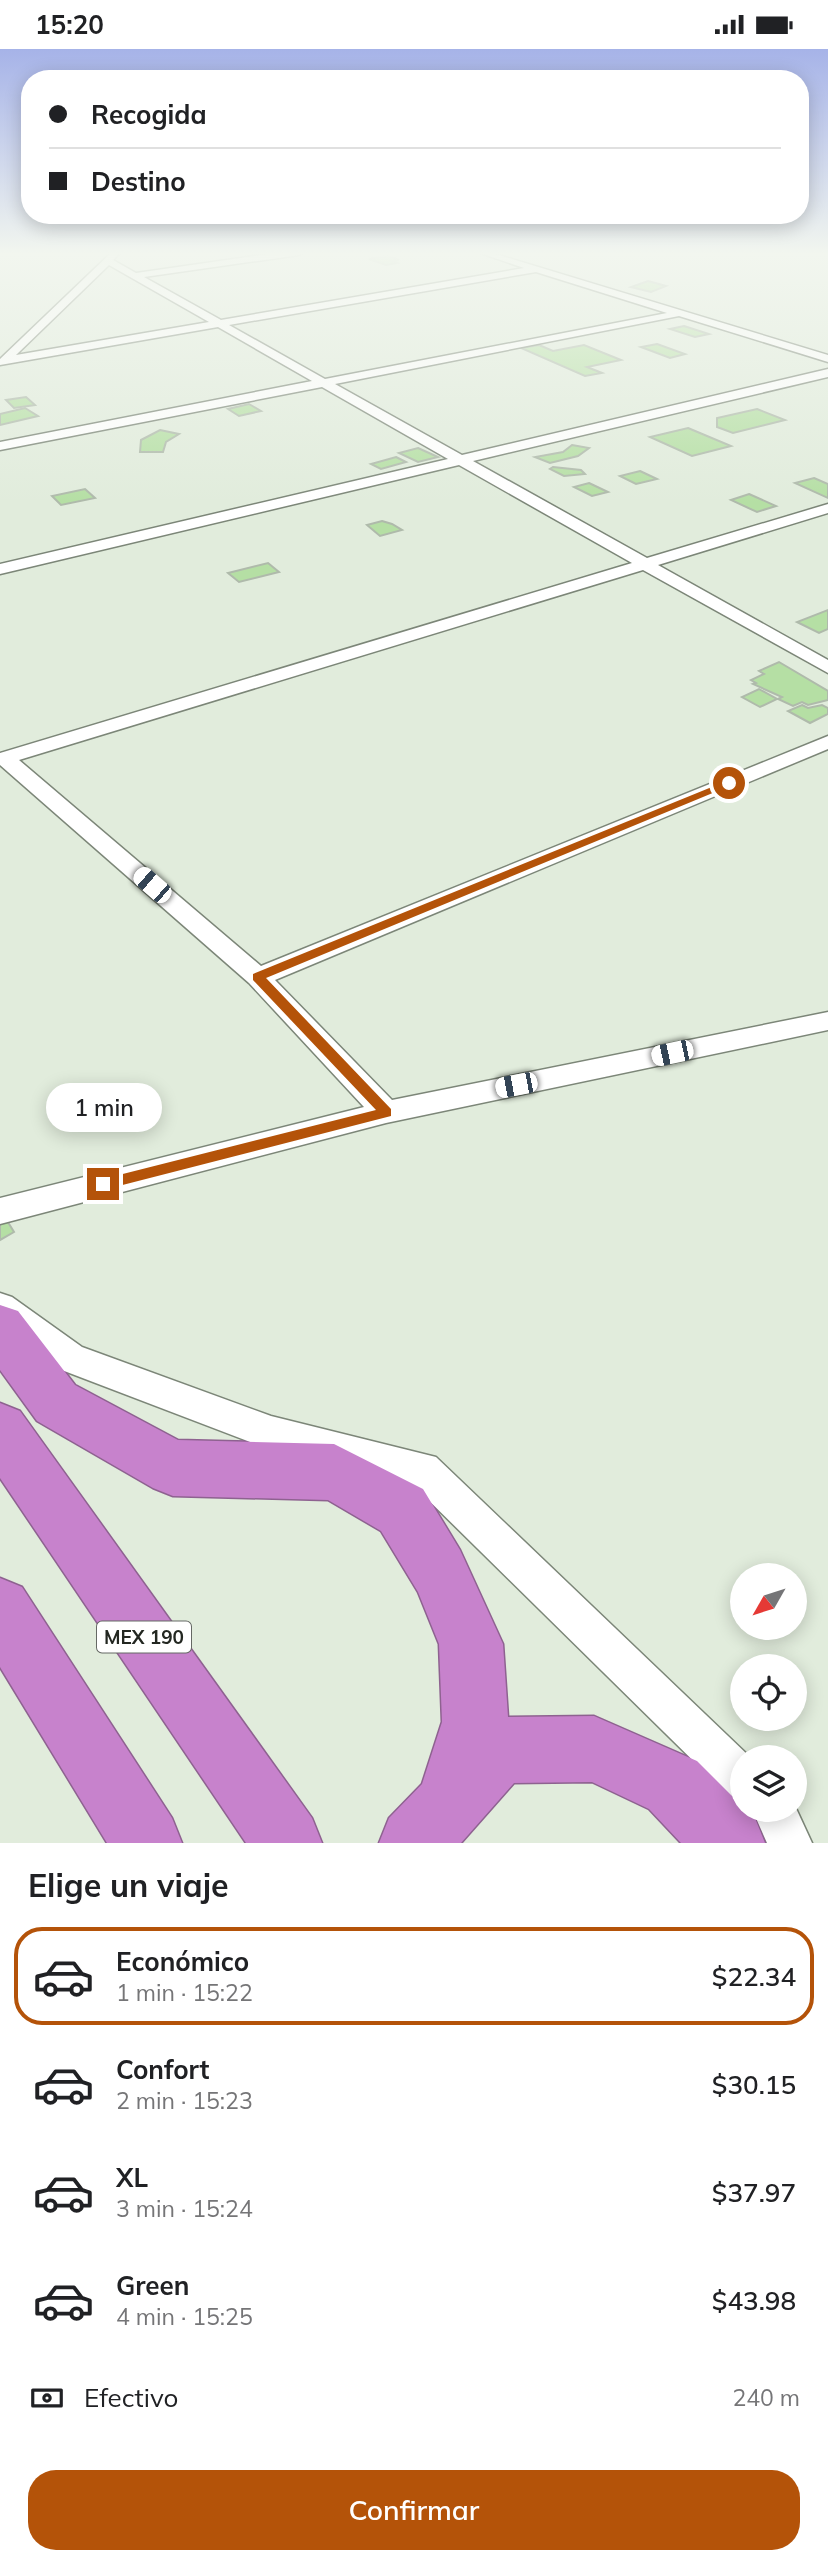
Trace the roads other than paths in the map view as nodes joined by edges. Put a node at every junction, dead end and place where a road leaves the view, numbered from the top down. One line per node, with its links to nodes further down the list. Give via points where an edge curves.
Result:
1 (30, 336): 7 (street)
2 (153, 336): 7 (street)
3 (239, 336): 9 (street)
4 (564, 336): 9 (street)
5 (753, 336): 6 (street)
6 (828, 359)
7 (2, 363)
8 (828, 373): 11 (street)
9 (323, 383): 10 (street); 11 (street)
10 (0, 446)
11 (460, 460): 13 (street); 14 (street)
12 (828, 509): 13 (street)
13 (645, 564): 15 (street); 17 (street)
14 (0, 569)
15 (828, 668)
16 (828, 742): 18 (street)
17 (2, 756): 18 (street)
18 (258, 977): 20 (street)
19 (828, 1021): 20 (street)
20 (386, 1112): 21 (street)
21 (0, 1211)
22 (0, 1307): 26 (street, via 71,1358 271,1433 423,1469)
23 (0, 1328): 27 (highway, via 55,1403 173,1468 334,1472 402,1510 439,1571 471,1644 475,1722)
24 (0, 1430): 30 (highway, MEX 190)
25 (0, 1609): 29 (highway)
26 (730, 1767)
27 (432, 1822): 31 (highway, via 499,1750 594,1749 673,1785)
28 (780, 1822): 32 (street)
29 (147, 1843)
30 (287, 1843)
31 (730, 1843)
32 (790, 1843)

